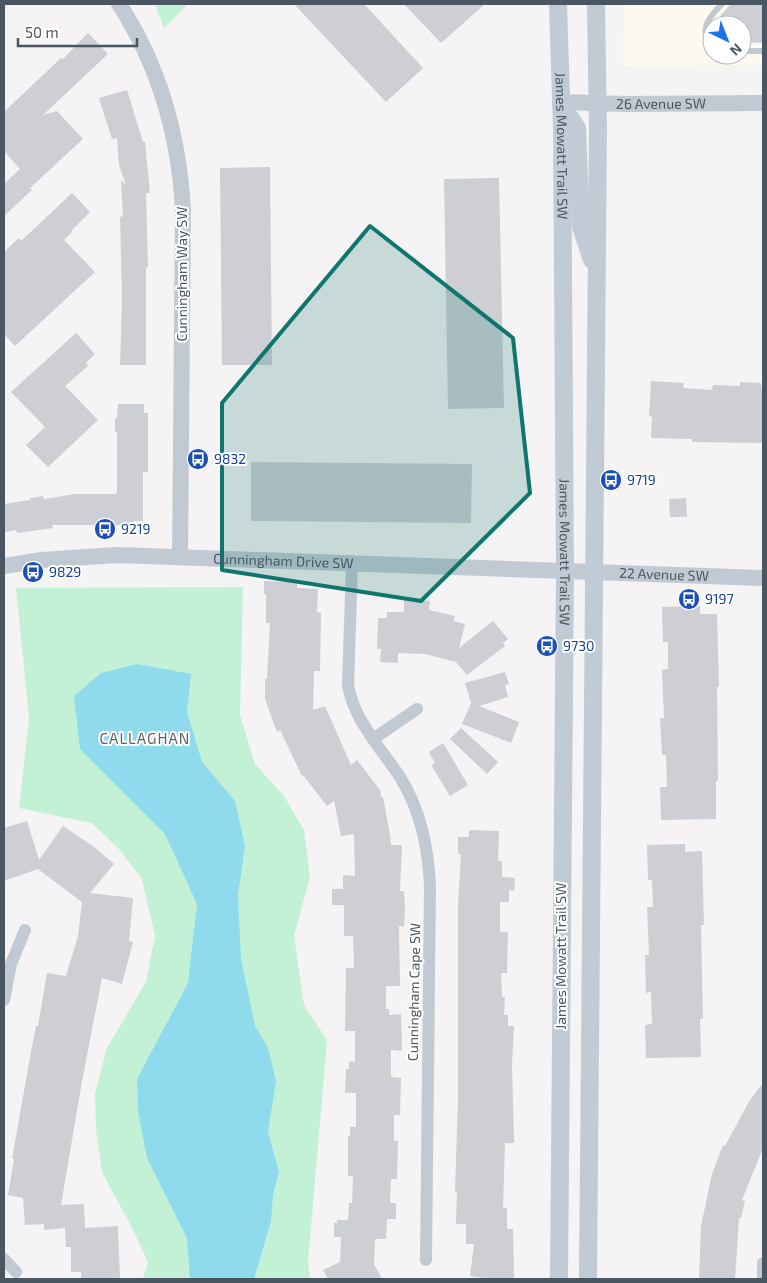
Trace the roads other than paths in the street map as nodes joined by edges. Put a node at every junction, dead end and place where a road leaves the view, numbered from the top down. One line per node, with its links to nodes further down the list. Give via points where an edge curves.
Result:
1 (119, 4): 10 (street, Cunningham Way SW, via 146,52 161,89 172,123 182,179)
2 (558, 4): 6 (main road, James Mowatt Trail SW)
3 (596, 4): 7 (main road, James Mowatt Trail SW)
4 (722, 4): 5 (lane)
5 (711, 15)
6 (560, 102): 7 (street, 26 Avenue SW); 9 (main road, via 577,128 582,227); 13 (main road, James Mowatt Trail SW)
7 (598, 103): 8 (street, 26 Avenue SW); 9 (main road, James Mowatt Trail SW)
8 (763, 103)
9 (597, 274): 14 (main road, James Mowatt Trail SW)
10 (180, 556): 11 (street, Cunningham Drive SW); 12 (street, Cunningham Drive SW, via 82,556)
11 (352, 564): 13 (street, Cunningham Drive SW); 17 (street, Cunningham Cape SW, via 348,685 354,709)
12 (4, 566)
13 (564, 571): 14 (street, 22 Avenue SW); 24 (main road, James Mowatt Trail SW)
14 (594, 572): 15 (street, 22 Avenue SW); 25 (main road, James Mowatt Trail SW)
15 (763, 578)
16 (417, 709): 17 (street)
17 (373, 739): 21 (street, Cunningham Cape SW, via 400,778 417,812 429,866)
18 (25, 930): 19 (street, via 11,964)
19 (4, 1000)
20 (4, 1259): 23 (street)
21 (426, 1260)
22 (763, 1263): 26 (street)
23 (16, 1272)
24 (559, 1279)
25 (588, 1279)
26 (763, 1279)

